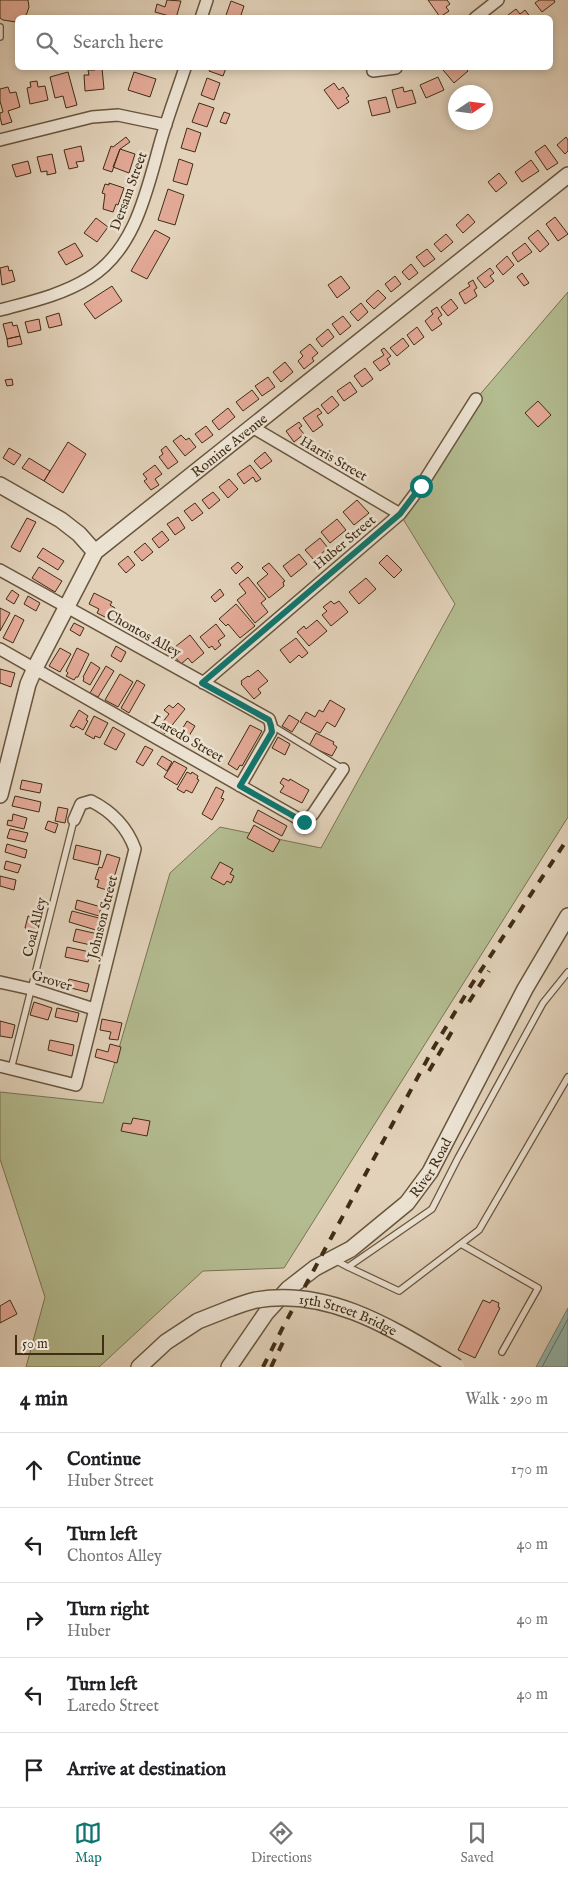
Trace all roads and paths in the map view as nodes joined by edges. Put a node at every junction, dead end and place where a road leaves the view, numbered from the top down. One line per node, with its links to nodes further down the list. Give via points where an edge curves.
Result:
1 (207, 0): 3 (street)
2 (490, 2): 4 (street)
3 (202, 15)
4 (479, 15)
5 (0, 26): 6 (lane)
6 (0, 37)
7 (183, 70): 10 (street, Dersam Street)
8 (381, 70): 9 (street)
9 (374, 71)
10 (166, 125): 11 (street, via 118,115 92,117); 13 (street, Dersam Street, via 129,236 111,261 90,278 66,290)
11 (0, 140)
12 (565, 182): 15 (street, Romine Avenue)
13 (0, 310)
14 (476, 399): 17 (street, Huber Street)
15 (252, 427): 17 (street, Harris Street); 18 (street, Romine Avenue)
16 (0, 485): 18 (street, via 61,520)
17 (400, 514): 23 (street, Huber Street)
18 (95, 552): 20 (street, Romine Avenue)
19 (0, 570): 20 (street, Chontos Alley)
20 (66, 607): 22 (street, Romine Avenue); 23 (street, Chontos Alley)
21 (0, 649): 22 (street, Laredo Street)
22 (34, 668): 26 (street, Laredo Street); 27 (street, Romine Avenue)
23 (202, 683): 24 (street, Chontos Alley, via 269,720)
24 (271, 726): 25 (lane); 26 (street, via 272,732)
25 (343, 769): 26 (street, Laredo Street, via 313,814 304,822)
26 (240, 786)
27 (0, 794)
28 (74, 820): 32 (lane, Coal Alley); 33 (street, Johnson Street, via 81,804 91,801 119,822 130,835 135,849)
29 (568, 916): 37 (street, River Road, via 525,989 430,1172 407,1203 351,1249)
30 (568, 972): 38 (lane, via 543,1003 432,1209)
31 (0, 982): 32 (street, Grover)
32 (31, 989): 33 (street, Grover); 34 (lane, Coal Alley)
33 (94, 1009): 34 (street, Johnson Street, via 76,1085)
34 (5, 1067)
35 (568, 1077): 36 (lane, via 479,1230)
36 (461, 1244): 38 (lane, via 399,1291); 39 (lane, via 538,1288)
37 (333, 1258): 38 (lane); 41 (street, River Road, via 288,1289 266,1313)
38 (348, 1267)
39 (502, 1352)
40 (140, 1367): 42 (street, 15th Street Bridge, bridge, via 166,1342 198,1321 256,1300 280,1298 338,1305 370,1318)
41 (229, 1367)
42 (456, 1367)

